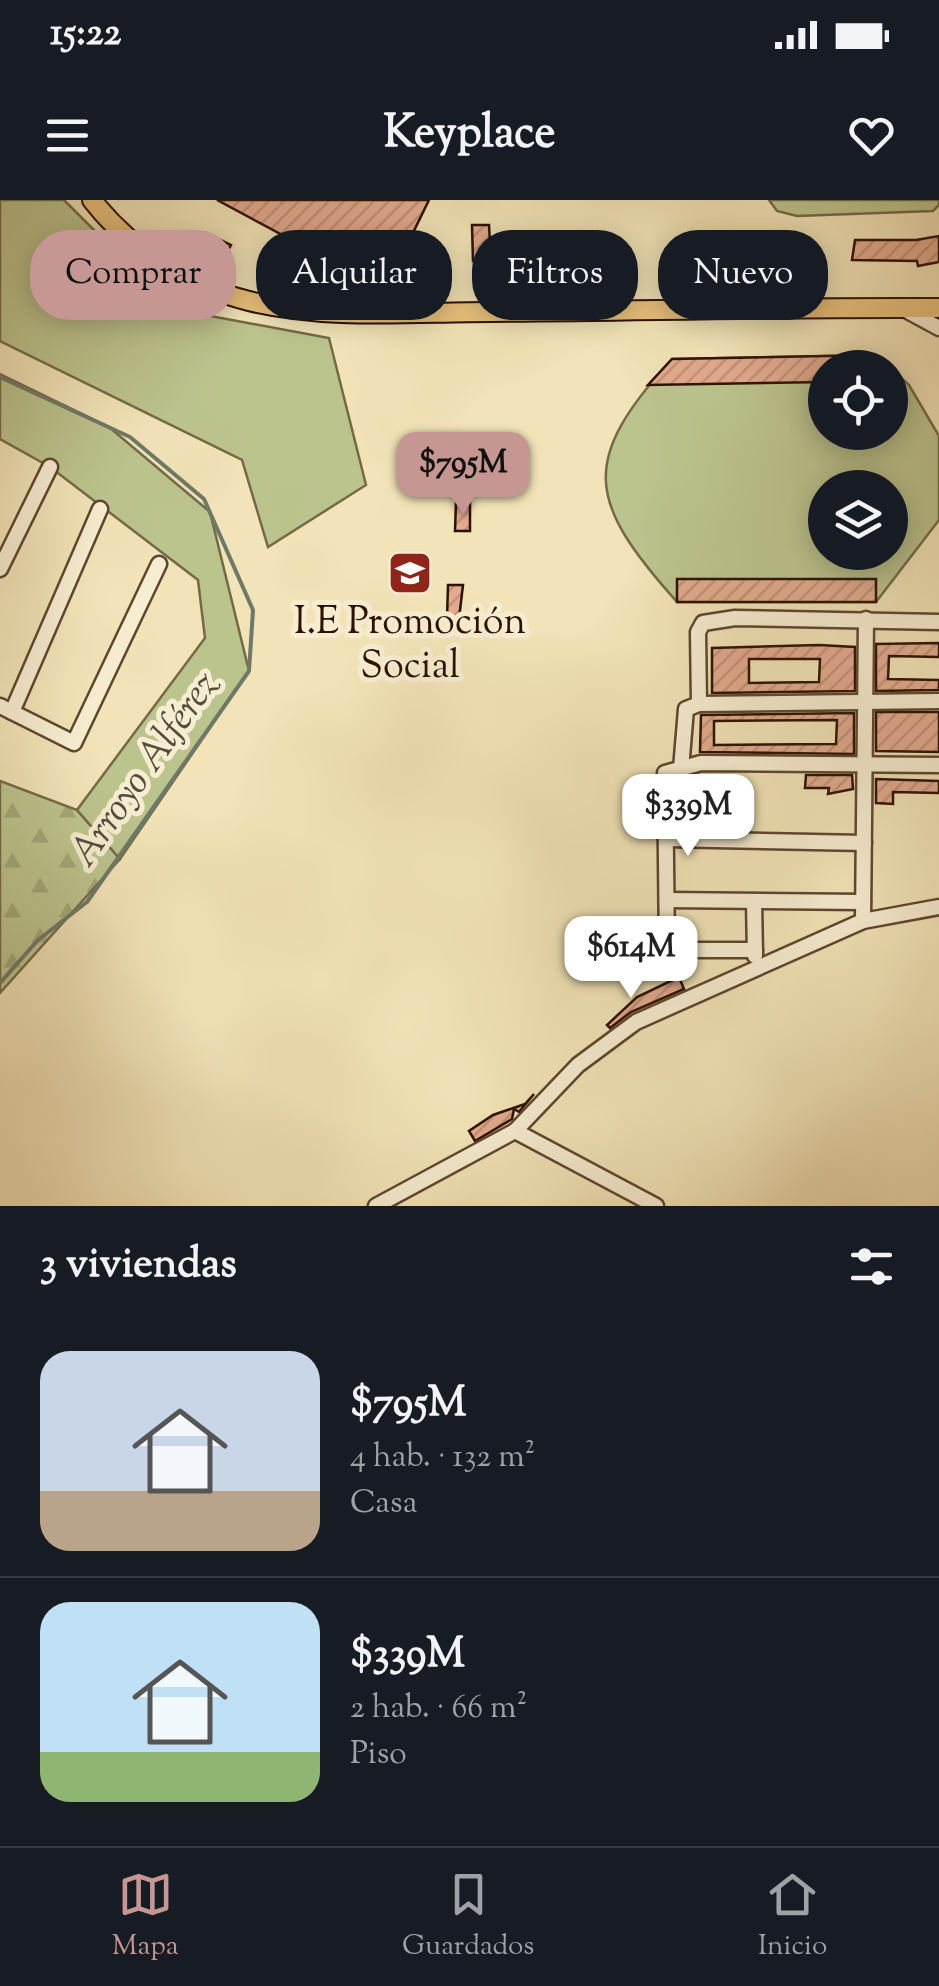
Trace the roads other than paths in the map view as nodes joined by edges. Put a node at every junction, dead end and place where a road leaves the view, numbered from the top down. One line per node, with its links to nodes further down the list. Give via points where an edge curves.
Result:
1 (92, 200): 2 (main road, via 125,237 165,265 244,300 282,308)
2 (902, 308): 3 (main road); 4 (street)
3 (939, 308)
4 (939, 328)
5 (50, 467): 8 (street)
6 (100, 509): 14 (street)
7 (158, 564): 14 (street, via 74,743)
8 (0, 568)
9 (866, 619): 10 (street); 11 (street); 13 (street, via 703,622)
10 (939, 622)
11 (865, 701): 12 (street); 13 (street); 15 (street)
12 (939, 702)
13 (698, 704): 17 (street, via 686,710)
14 (6, 709)
15 (864, 765): 16 (street); 17 (street, via 701,763); 19 (street)
16 (939, 766)
17 (681, 769): 18 (street, via 665,773)
18 (666, 840): 19 (street); 20 (street)
19 (864, 843): 22 (street)
20 (667, 900): 21 (street); 25 (street, via 668,950)
21 (754, 901): 22 (street); 25 (street)
22 (863, 902): 24 (street)
23 (939, 907): 24 (street)
24 (863, 921): 26 (street)
25 (755, 950): 26 (street)
26 (754, 969): 27 (street, via 636,1022 578,1066)
27 (515, 1131): 28 (street); 29 (street)
28 (376, 1206)
29 (656, 1206)

